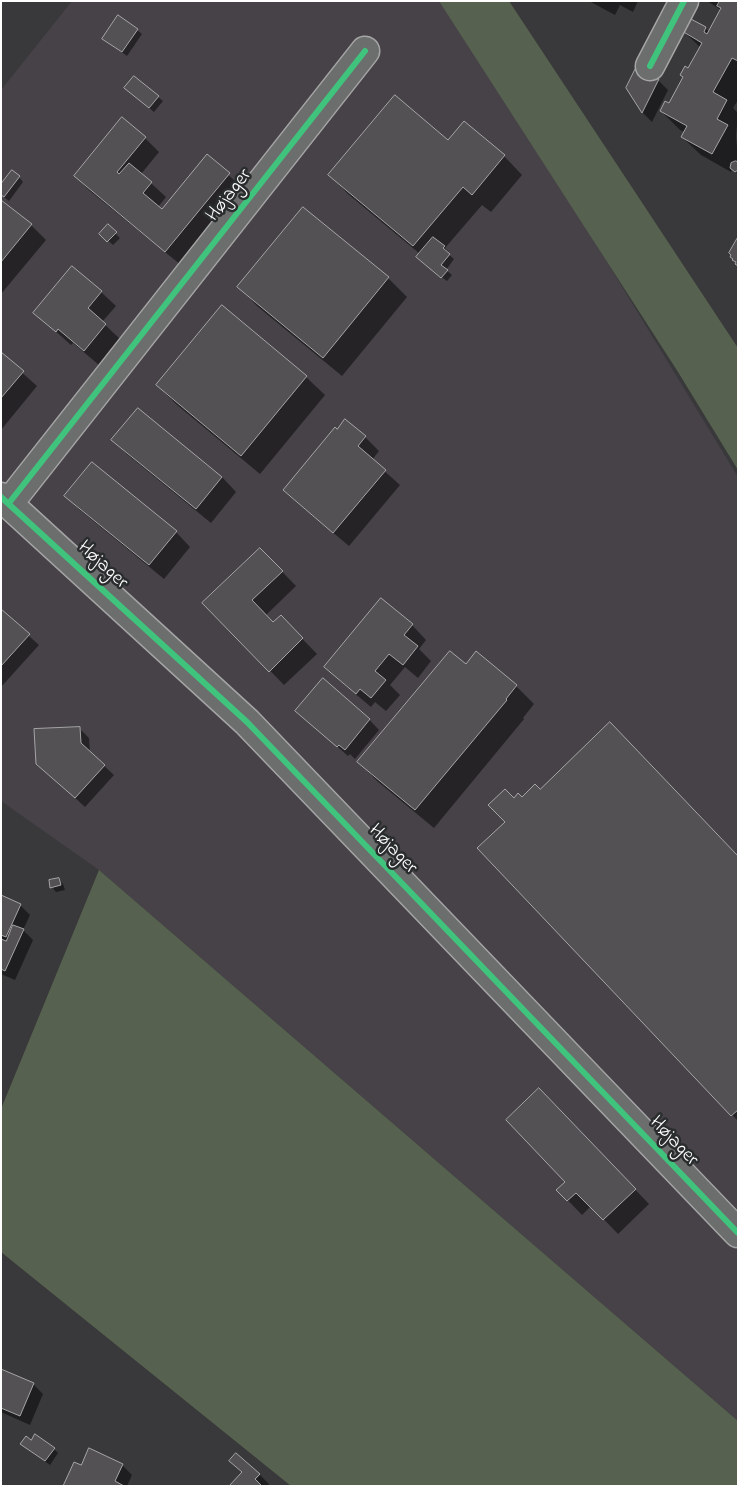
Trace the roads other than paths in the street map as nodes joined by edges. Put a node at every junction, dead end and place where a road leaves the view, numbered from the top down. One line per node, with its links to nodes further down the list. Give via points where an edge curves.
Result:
1 (684, 1): 3 (street)
2 (365, 51): 4 (street, Højager)
3 (650, 66)
4 (5, 500): 5 (street, Højager, via 247,722)
5 (738, 1233)

